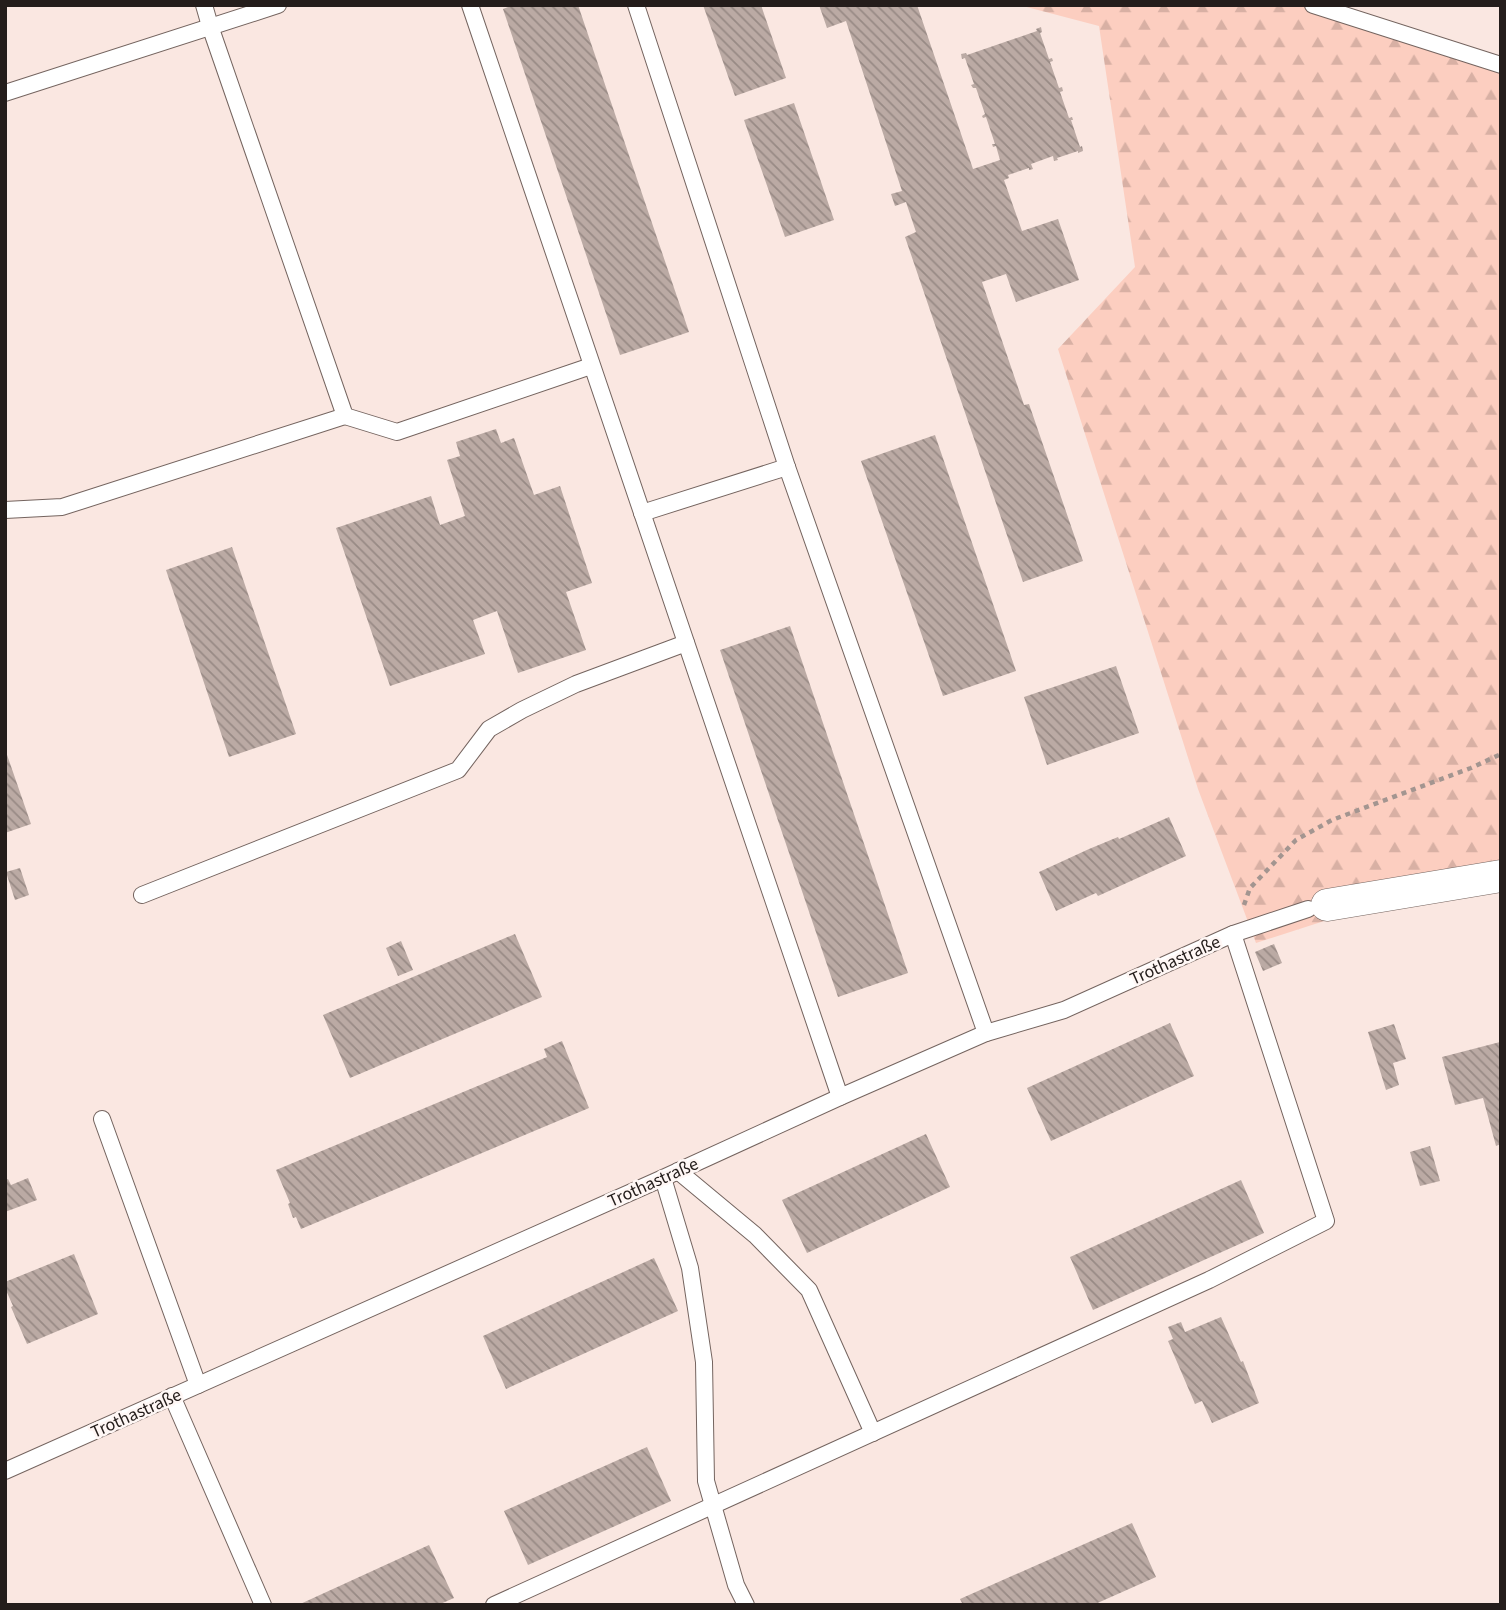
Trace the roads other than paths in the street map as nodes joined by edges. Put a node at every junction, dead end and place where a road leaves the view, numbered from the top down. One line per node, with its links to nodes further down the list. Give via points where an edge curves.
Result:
1 (204, 5): 6 (lane)
2 (278, 5): 6 (lane)
3 (470, 5): 9 (lane)
4 (636, 5): 11 (lane)
5 (1313, 5): 7 (lane)
6 (210, 26): 8 (lane); 10 (lane)
7 (1501, 65)
8 (5, 93)
9 (591, 366): 10 (lane, via 397,432); 13 (lane)
10 (345, 416): 12 (lane, via 62,507)
11 (787, 467): 13 (lane); 19 (lane)
12 (5, 510)
13 (642, 513): 14 (lane)
14 (686, 643): 16 (lane, via 576,684 522,710 489,729 458,770); 20 (lane)
15 (1501, 876): 17 (street, Trothastraße)
16 (142, 895)
17 (1317, 907): 18 (lane, Trothastraße)
18 (1233, 934): 19 (lane, Trothastraße, via 1063,1010); 25 (lane, via 1326,1221 1209,1280)
19 (986, 1033): 20 (lane, Trothastraße)
20 (840, 1097): 22 (lane, Trothastraße)
21 (102, 1119): 23 (lane)
22 (671, 1174): 23 (lane, Trothastraße); 25 (lane, via 755,1235 809,1290); 27 (lane, via 704,1362 706,1481)
23 (198, 1385): 24 (lane, Trothastraße)
24 (172, 1396): 26 (lane, Trothastraße); 28 (lane)
25 (873, 1433): 27 (lane)
26 (5, 1471)
27 (712, 1505): 29 (lane); 30 (lane)
28 (264, 1605)
29 (494, 1605)
30 (746, 1605)

